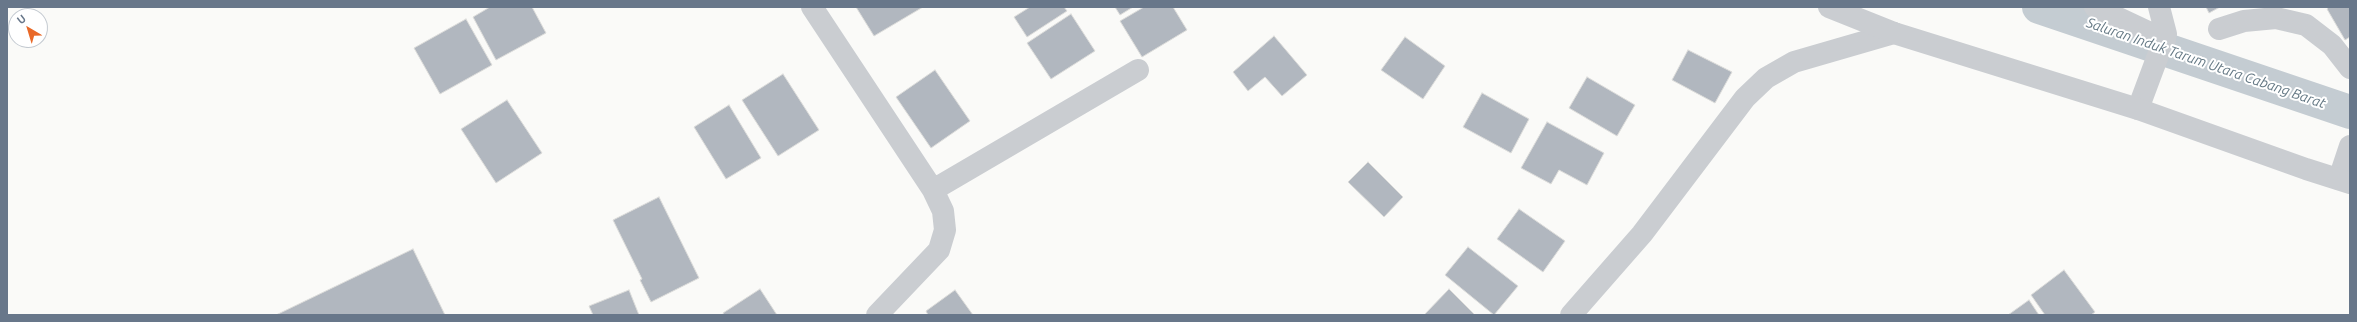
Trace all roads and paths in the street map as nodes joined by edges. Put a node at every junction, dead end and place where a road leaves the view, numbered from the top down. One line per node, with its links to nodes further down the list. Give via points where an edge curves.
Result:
1 (812, 7): 13 (street)
2 (1829, 7): 6 (street)
3 (2095, 7): 7 (street)
4 (2159, 7): 7 (street, via 2166,26)
5 (2218, 29): 8 (street, via 2244,21 2276,18 2306,25 2332,45)
6 (1894, 33): 10 (street); 15 (street, via 1794,62 1766,78 1745,98 1642,234)
7 (2164, 44): 10 (street)
8 (2350, 68)
9 (1138, 70): 13 (street)
10 (2138, 109): 12 (street, via 2306,169)
11 (2350, 146): 12 (street)
12 (2344, 177)
13 (933, 190): 14 (street, via 943,211 945,230 939,250)
14 (877, 315)
15 (1571, 315)

